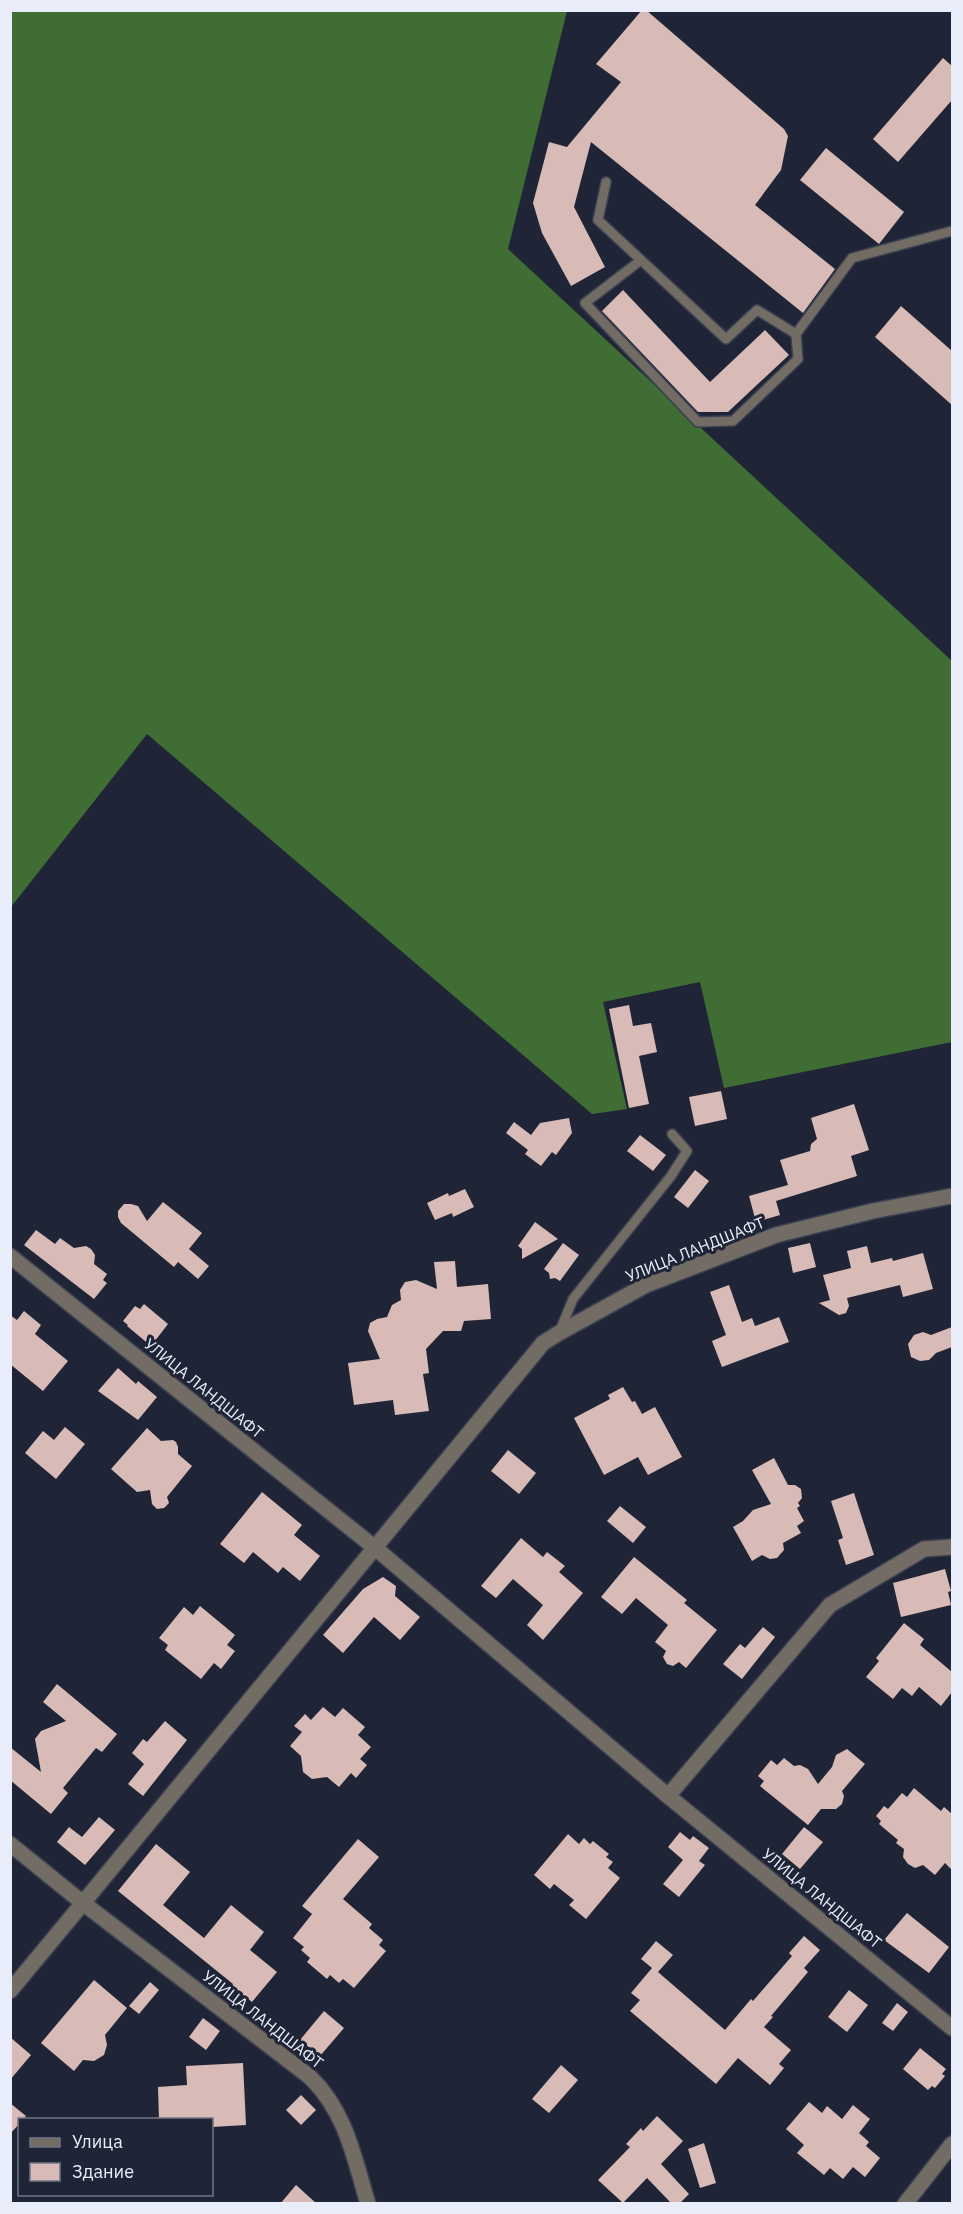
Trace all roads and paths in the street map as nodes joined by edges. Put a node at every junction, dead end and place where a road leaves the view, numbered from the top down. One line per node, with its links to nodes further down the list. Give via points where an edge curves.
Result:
1 (606, 182): 3 (lane, via 598,220)
2 (952, 231): 4 (lane, via 852,258)
3 (641, 260): 4 (lane, via 726,339 757,310); 4 (lane, via 585,303 698,422 733,421 798,359)
4 (796, 334)
5 (672, 1134): 8 (lane, via 687,1151 573,1299)
6 (952, 1196): 8 (street, УЛИЦА ЛАНДШАФТ, via 776,1235 646,1285)
7 (10, 1256): 9 (street, УЛИЦА ЛАНДШАФТ)
8 (559, 1333): 9 (street, УЛИЦА ЛАНДШАФТ, via 543,1343)
9 (374, 1547): 11 (street, УЛИЦА ЛАНДШАФТ); 13 (street, УЛИЦА ЛАНДШАФТ)
10 (952, 1547): 11 (street, via 924,1549 830,1605)
11 (669, 1796): 15 (street, УЛИЦА ЛАНДШАФТ)
12 (10, 1844): 13 (street)
13 (83, 1903): 14 (street, УЛИЦА ЛАНДШАФТ); 17 (street, УЛИЦА ЛАНДШАФТ, via 326,2092 346,2132)
14 (10, 1991)
15 (952, 2028)
16 (952, 2144): 18 (street)
17 (368, 2204)
18 (905, 2204)

